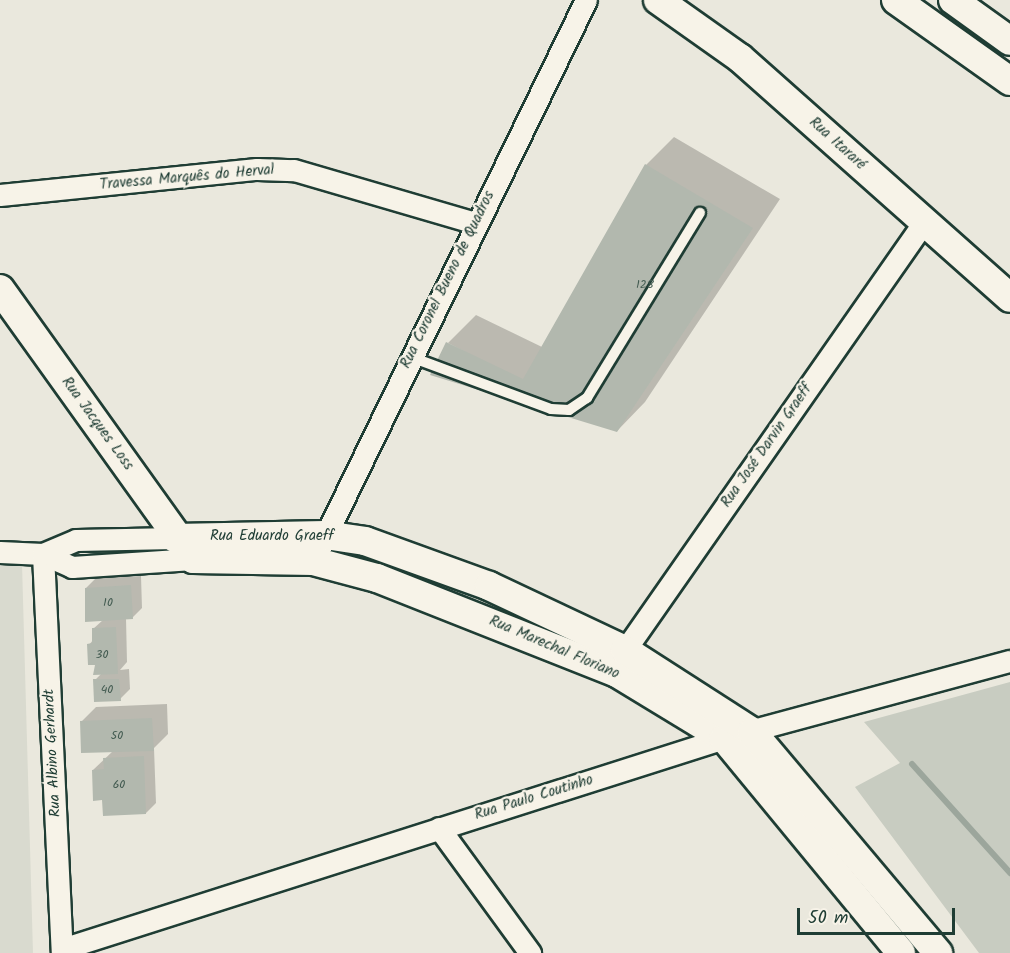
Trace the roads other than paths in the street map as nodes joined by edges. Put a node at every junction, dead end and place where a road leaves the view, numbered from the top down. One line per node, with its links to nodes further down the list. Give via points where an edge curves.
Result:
1 (586, 0): 11 (street, Rua Coronel Bueno de Quadros)
2 (658, 0): 10 (street, Rua Itararé, via 740,58)
3 (896, 0): 5 (street)
4 (952, 0): 5 (street); 6 (street)
5 (933, 27): 7 (street)
6 (1010, 40)
7 (1010, 81)
8 (0, 195): 11 (street, Travessa Marquês do Herval, via 257,169 294,170)
9 (700, 213): 14 (lane, via 587,398 568,410 551,410)
10 (924, 222): 13 (street, Rua Itararé); 22 (street, Rua José Darvin Graeff)
11 (475, 223): 14 (street, Rua Coronel Bueno de Quadros)
12 (0, 289): 16 (street, Rua Jacques Loss, via 124,460)
13 (1010, 298)
14 (411, 357): 15 (street, Rua Coronel Bueno de Quadros)
15 (325, 536): 16 (street, Rua Eduardo Graeff); 20 (street, Rua Coronel Bueno de Quadros); 22 (street, Rua Eduardo Graeff, via 365,541 489,586)
16 (175, 538): 18 (street, Rua Eduardo Graeff, via 76,540); 19 (street, Rua Jacques Loss)
17 (0, 552): 18 (street, Rua Eduardo Graeff)
18 (43, 554): 19 (street, Rua Eduardo Graeff, via 72,567); 26 (street, Rua Albino Gerhardt)
19 (193, 559): 20 (street, Rua Eduardo Graeff)
20 (313, 561): 22 (street, Rua Marechal Floriano, via 377,578)
21 (1010, 661): 23 (street, Rua Paulo Coutinho)
22 (621, 662): 23 (street, Rua Marechal Floriano); 24 (street, Rua Marechal Floriano)
23 (752, 732): 24 (street, Rua Paulo Coutinho); 29 (street, Rua Marechal Floriano)
24 (724, 738): 25 (street, Rua Paulo Coutinho); 28 (street, Rua Marechal Floriano)
25 (439, 828): 26 (street, Rua Paulo Coutinho); 27 (street)
26 (62, 951)
27 (530, 953)
28 (902, 953)
29 (938, 953)

